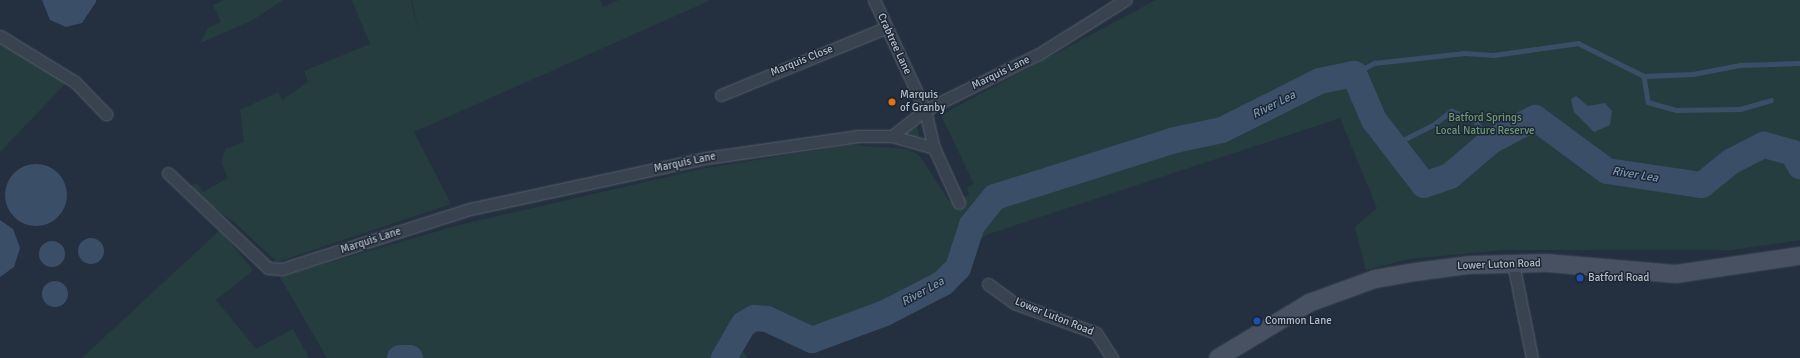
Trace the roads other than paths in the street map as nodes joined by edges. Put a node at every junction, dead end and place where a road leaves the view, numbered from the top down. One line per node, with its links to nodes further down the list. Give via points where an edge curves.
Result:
1 (874, 0): 3 (street, Crabtree Lane)
2 (1125, 0): 6 (street, Marquis Lane, via 1039,54)
3 (885, 28): 5 (street, Marquis Close); 6 (street, Crabtree Lane)
4 (0, 36): 7 (street, via 75,82)
5 (721, 95)
6 (925, 110): 8 (street, Marquis Lane); 9 (street, Crabtree Lane)
7 (106, 114)
8 (892, 136): 9 (street); 10 (street, Marquis Lane, via 858,136 706,158 470,209 282,269 268,268)
9 (934, 148): 11 (street, Crabtree Lane)
10 (168, 174)
11 (959, 203)
12 (1800, 256): 13 (main road, Lower Luton Road, via 1676,274 1567,264)
13 (1513, 263): 16 (main road, Lower Luton Road, via 1408,273 1340,290 1262,328); 17 (street)
14 (988, 284): 15 (street, Lower Luton Road, via 1014,303 1096,333)
15 (1112, 358)
16 (1218, 358)
17 (1532, 358)

